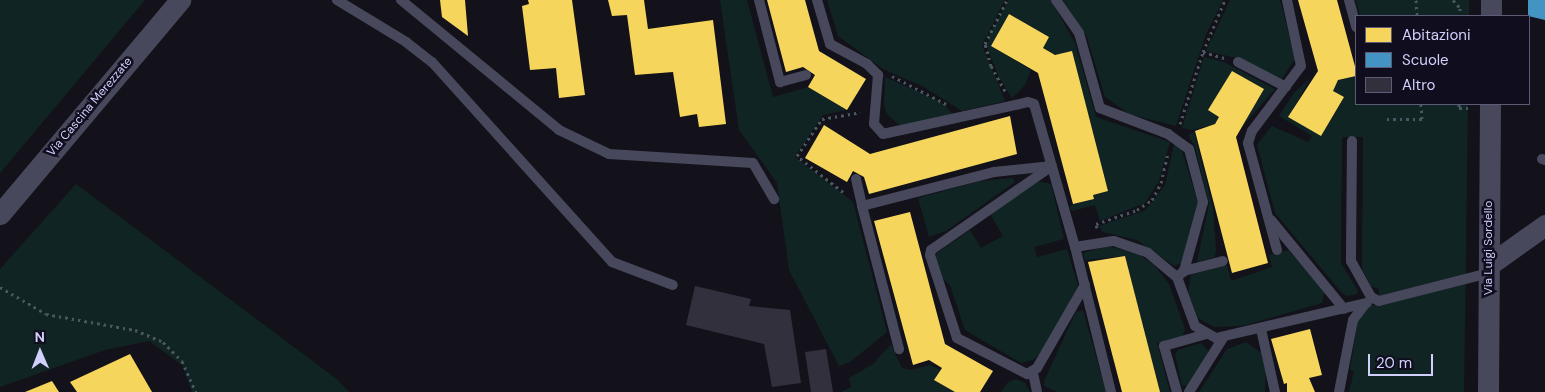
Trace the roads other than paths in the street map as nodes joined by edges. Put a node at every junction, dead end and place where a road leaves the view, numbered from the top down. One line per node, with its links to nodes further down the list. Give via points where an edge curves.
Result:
1 (180, 0): 21 (street, Via Cascina Merezzate)
2 (337, 0): 29 (lane, via 406,42 432,62 612,262)
3 (401, 0): 19 (lane, via 559,130 610,154 753,163)
4 (759, 0): 13 (lane, via 780,82)
5 (817, 0): 17 (lane, via 830,44 873,69 878,82 874,124 883,134 1028,102 1034,104)
6 (1056, 0): 28 (lane, via 1079,33 1100,108 1168,134 1190,149 1203,202)
7 (1287, 0): 14 (lane, via 1302,61)
8 (1349, 0): 11 (lane)
9 (1491, 0): 10 (street)
10 (1491, 15)
11 (1355, 23)
12 (1238, 62): 14 (lane)
13 (806, 75)
14 (1286, 88): 22 (lane, via 1252,131 1248,143)
15 (1490, 105): 27 (street, Via Luigi Sordello)
16 (1352, 140): 31 (lane, via 1352,266 1366,292)
17 (1052, 166): 20 (lane, via 994,172); 24 (lane); 38 (lane, via 931,250 930,255 957,338 1027,374)
18 (856, 179): 20 (lane)
19 (774, 199)
20 (861, 204): 37 (lane)
21 (0, 214)
22 (1268, 218): 25 (lane); 33 (lane)
23 (1545, 225): 27 (street)
24 (1075, 247): 28 (lane, via 1102,241 1123,243 1148,253); 30 (lane)
25 (1277, 250)
26 (1223, 261): 28 (lane)
27 (1489, 269): 31 (lane); 45 (street, Via Luigi Sordello)
28 (1181, 274): 35 (lane, via 1191,320)
29 (673, 285)
30 (1085, 285): 38 (lane); 40 (lane)
31 (1379, 301): 32 (lane)
32 (1367, 303): 33 (lane); 44 (lane, via 1353,320)
33 (1344, 309): 34 (lane)
34 (1261, 329): 36 (lane); 43 (lane)
35 (1206, 334): 36 (lane); 41 (lane, via 1164,346)
36 (1223, 338): 42 (lane)
37 (899, 349)
38 (1033, 373): 39 (lane)
39 (1037, 392)
40 (1111, 392)
41 (1176, 392)
42 (1189, 392)
43 (1275, 392)
44 (1339, 392)
45 (1488, 392)

